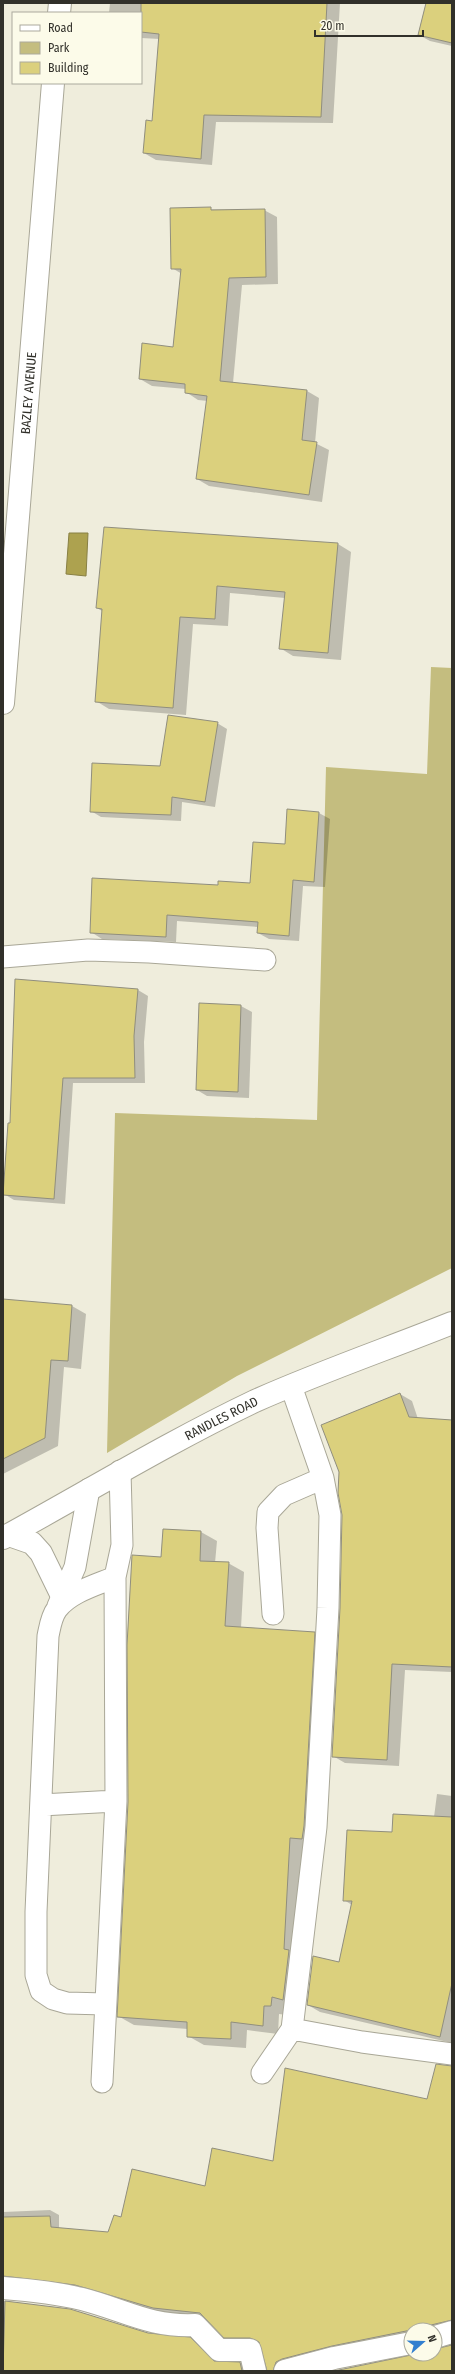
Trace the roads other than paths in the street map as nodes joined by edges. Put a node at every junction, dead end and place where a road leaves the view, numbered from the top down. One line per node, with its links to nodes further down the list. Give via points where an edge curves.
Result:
1 (53, 84): 2 (street, BAZLEY AVENUE)
2 (3, 703)
3 (3, 957): 4 (lane, via 96,950)
4 (265, 960)
5 (452, 1323): 6 (street, RANDLES ROAD)
6 (291, 1386): 7 (street, RANDLES ROAD, via 256,1401); 8 (lane)
7 (120, 1471): 9 (street, RANDLES ROAD); 11 (lane, via 122,1545)
8 (323, 1478): 13 (lane, via 284,1495 268,1512); 17 (lane, via 330,1515 316,1827)
9 (89, 1490): 10 (street, RANDLES ROAD); 12 (lane, via 75,1567)
10 (6, 1536): 12 (street, via 32,1543 41,1552)
11 (115, 1577): 12 (lane); 14 (lane)
12 (60, 1602): 15 (lane, via 52,1618 48,1636)
13 (273, 1614)
14 (116, 1801): 15 (lane); 16 (lane)
15 (41, 1805): 16 (lane, via 36,1975 41,1991 53,2000 67,2003)
16 (105, 2004): 20 (lane)
17 (292, 2029): 18 (lane, via 362,2042); 19 (lane)
18 (452, 2054)
19 (262, 2072)
20 (102, 2082)
21 (3, 2288): 23 (street, via 82,2299 150,2322 172,2326 195,2325 219,2350 250,2350)
22 (403, 2345): 24 (street)
23 (255, 2371)
24 (284, 2371)

